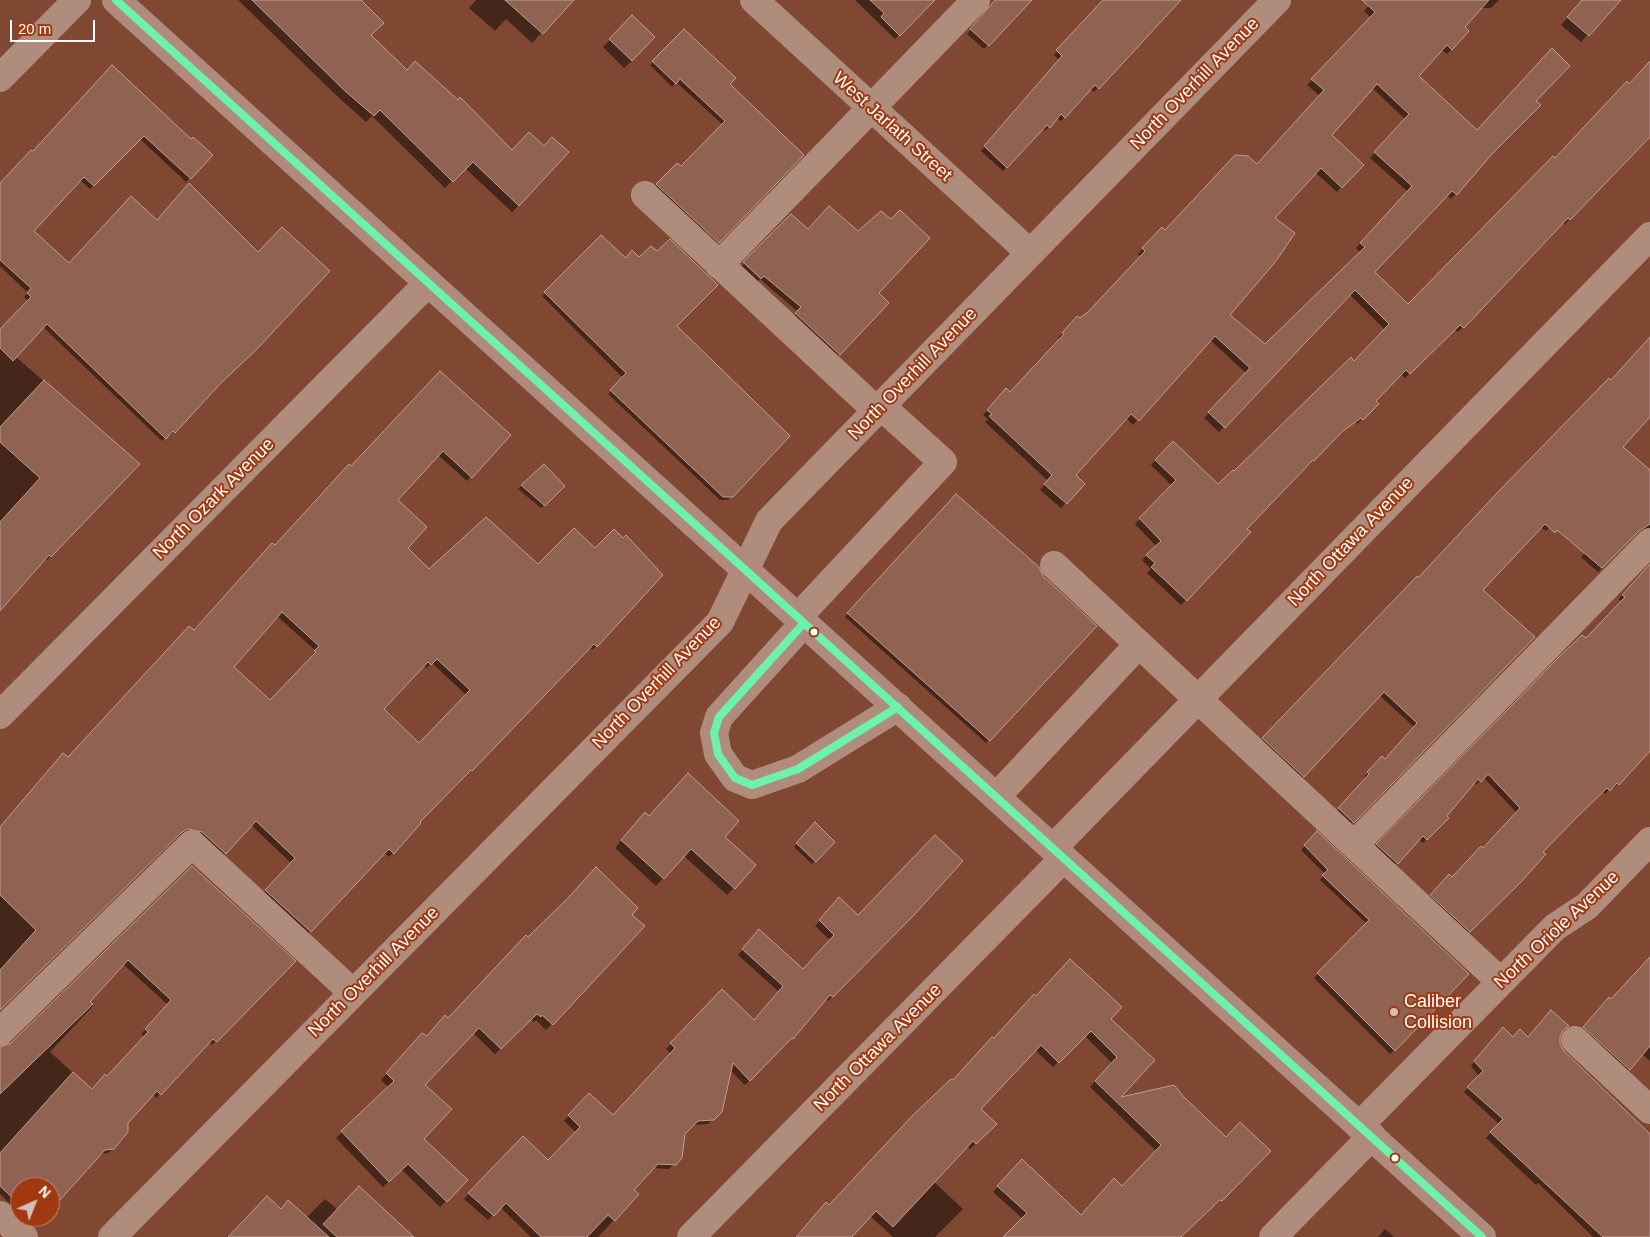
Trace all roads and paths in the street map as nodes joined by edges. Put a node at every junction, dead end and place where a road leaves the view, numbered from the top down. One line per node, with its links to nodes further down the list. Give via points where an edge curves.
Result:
1 (77, 0): 6 (street)
2 (116, 0): 12 (main road)
3 (754, 0): 7 (street, West Jarlath Street)
4 (976, 0): 7 (street)
5 (1278, 0): 10 (street, North Overhill Avenue)
6 (0, 78)
7 (872, 108): 10 (street, West Jarlath Street); 11 (street)
8 (645, 195): 11 (street)
9 (1649, 238): 19 (street, North Ottawa Avenue)
10 (1030, 253): 13 (street, North Overhill Avenue)
11 (719, 264): 13 (street)
12 (428, 282): 16 (main road); 21 (street, North Ozark Avenue)
13 (879, 409): 16 (street, North Overhill Avenue, via 769,521); 17 (street, via 943,462)
14 (1650, 542): 24 (street)
15 (1054, 565): 18 (street)
16 (746, 570): 17 (main road); 27 (street, North Overhill Avenue, via 720,622)
17 (801, 620): 20 (main road); 20 (street, via 719,716 714,733 718,754 735,778 752,785 790,772)
18 (1139, 644): 19 (street); 22 (street)
19 (1198, 698): 24 (street); 25 (street, North Ottawa Avenue)
20 (898, 707): 22 (main road)
21 (0, 715)
22 (996, 797): 25 (main road)
23 (1650, 841): 26 (street, North Oriole Avenue, via 1587,906 1555,927)
24 (1354, 844): 26 (street)
25 (1058, 853): 31 (main road); 35 (street, North Ottawa Avenue)
26 (1501, 982): 31 (street, North Oriole Avenue)
27 (353, 993): 28 (street, via 192,844); 34 (street, North Overhill Avenue)
28 (0, 1032)
29 (1575, 1040): 30 (street)
30 (1650, 1110)
31 (1365, 1131): 36 (street, North Oriole Avenue); 37 (main road)
32 (0, 1215): 33 (street)
33 (24, 1237)
34 (112, 1237)
35 (691, 1237)
36 (1273, 1237)
37 (1482, 1237)

